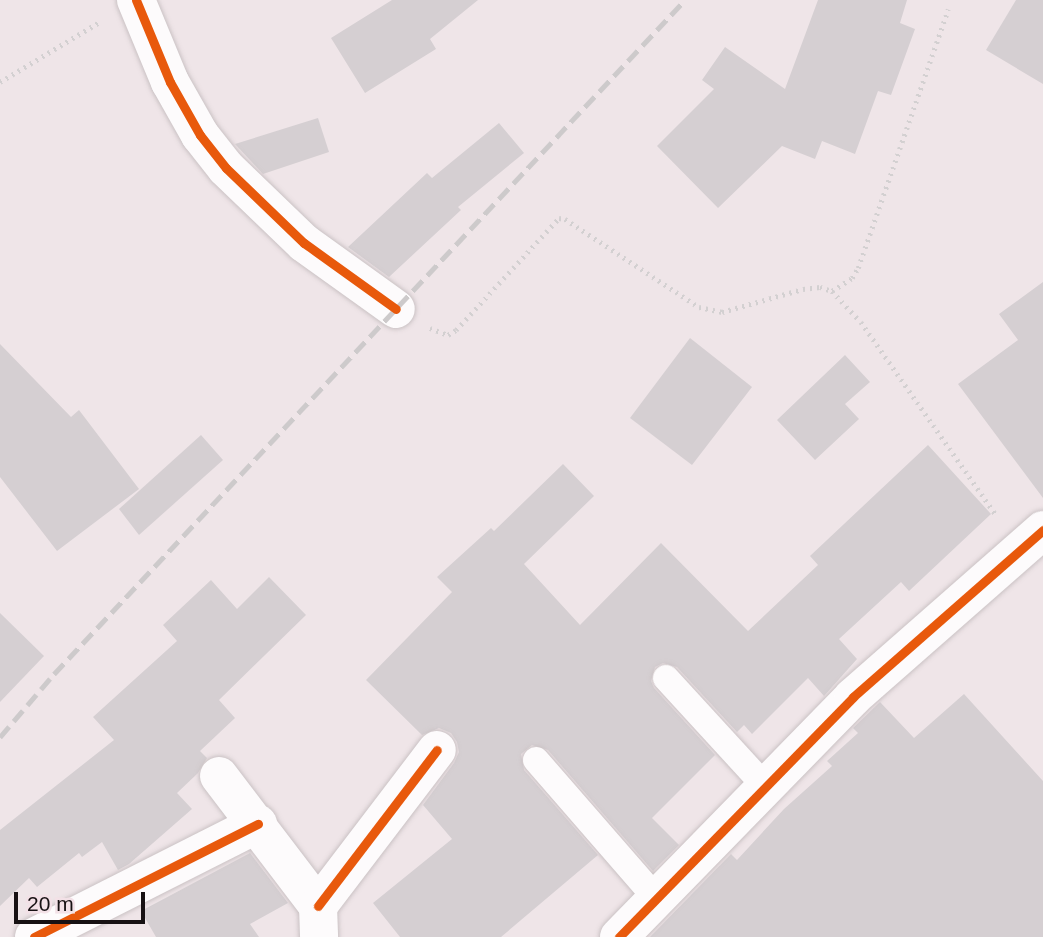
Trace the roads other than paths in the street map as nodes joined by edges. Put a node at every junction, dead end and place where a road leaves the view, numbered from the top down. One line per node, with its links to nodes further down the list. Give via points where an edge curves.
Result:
1 (136, 0): 2 (street, via 170,82 200,135 226,168 304,243)
2 (396, 309)
3 (1031, 539): 8 (street, via 853,697)
4 (666, 678): 8 (lane)
5 (438, 750): 11 (street)
6 (536, 760): 10 (lane)
7 (219, 776): 9 (street)
8 (764, 785): 10 (street)
9 (258, 824): 11 (street); 12 (street)
10 (656, 898): 13 (street)
11 (318, 921)
12 (34, 937)
13 (619, 937)

